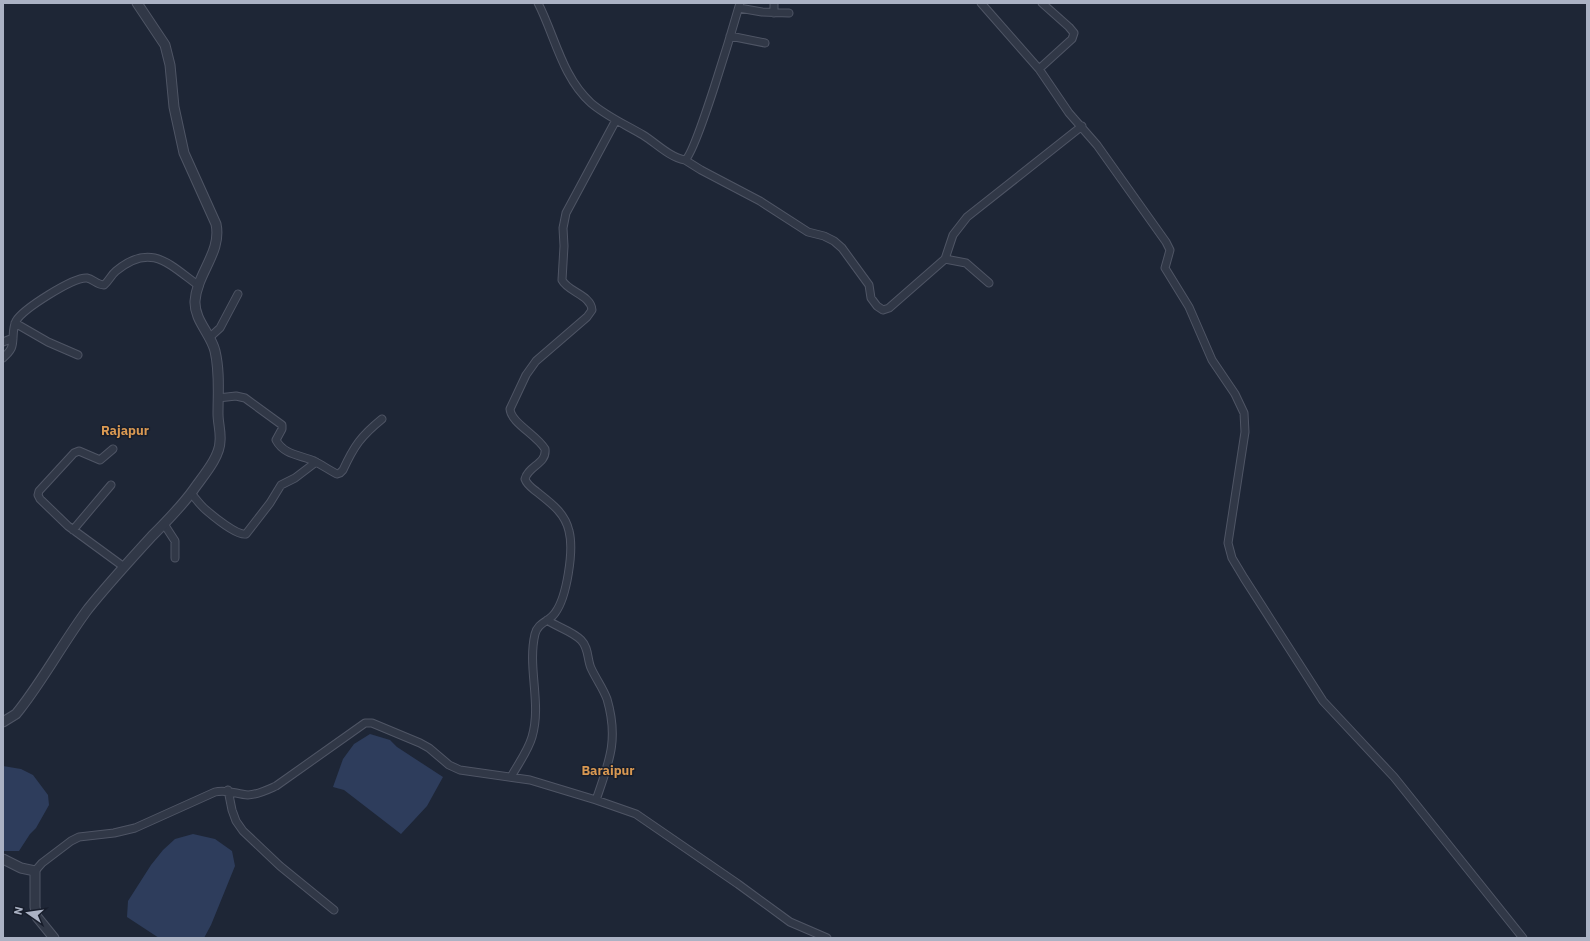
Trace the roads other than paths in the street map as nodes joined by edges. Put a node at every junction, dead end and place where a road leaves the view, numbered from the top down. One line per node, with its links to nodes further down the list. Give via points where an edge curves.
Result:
1 (137, 3): 17 (street, via 165,45 180,138 218,230 216,245)
2 (538, 3): 12 (street, via 574,83 591,102)
3 (774, 3): 7 (street)
4 (981, 3): 11 (street)
5 (1042, 3): 11 (street, via 1074,33 1072,38)
6 (740, 5): 7 (street); 9 (street)
7 (774, 13): 8 (street)
8 (789, 13)
9 (730, 36): 10 (street); 14 (street, via 690,155)
10 (765, 43)
11 (1039, 69): 13 (street, via 1069,113)
12 (616, 120): 14 (street); 35 (street, via 563,221 562,280 590,304 592,310 533,365 510,409 512,417 545,449 545,456 528,472 526,482 559,510 567,522 570,533 571,553 563,598 556,612)
13 (1082, 126): 15 (street, via 967,217 953,235); 45 (street, via 1169,246 1165,268 1189,307 1212,360 1235,394 1244,413 1245,432 1228,543 1237,566 1323,701 1394,777)
14 (682, 159): 15 (street, via 760,201 808,232 834,241 869,285 873,302 880,309 889,308)
15 (945, 259): 16 (street, via 966,263)
16 (990, 284)
17 (199, 286): 19 (street, via 161,260 149,256 139,258 117,270 104,285 86,278 67,285 33,304); 21 (street, via 195,300 196,310)
18 (238, 294): 21 (street, via 220,328)
19 (15, 322): 20 (street); 23 (street, via 48,342)
20 (13, 338): 22 (street); 24 (street, via 12,348)
21 (209, 338): 25 (street, via 217,360)
22 (3, 342)
23 (78, 355)
24 (3, 358)
25 (218, 398): 28 (street, via 240,396 251,402 282,425 276,440 280,445 294,455); 30 (street, via 219,448)
26 (382, 419): 28 (street, via 358,442 340,473 337,474)
27 (113, 449): 32 (street, via 100,460 76,451 38,493 38,497)
28 (316, 462): 30 (street, via 281,485 246,534 236,532 205,510)
29 (111, 485): 32 (street)
30 (192, 493): 31 (street)
31 (164, 524): 33 (street, via 175,541); 34 (street)
32 (73, 530): 34 (street)
33 (175, 558)
34 (124, 568): 36 (street, via 88,609 20,710)
35 (547, 620): 37 (street, via 537,629 533,645 536,703 532,737); 39 (street, via 575,635 585,645 591,669 606,698 613,745)
36 (3, 722)
37 (511, 777): 38 (street, via 455,768 430,748 379,725 366,723 276,786 248,795); 39 (street, via 530,780)
38 (228, 790): 41 (street, via 215,792 127,831 79,837 42,863); 42 (street, via 236,821 243,831 280,866)
39 (596, 800): 44 (street, via 642,817 790,922)
40 (3, 859): 41 (street, via 21,868)
41 (35, 871): 43 (street, via 37,917)
42 (334, 910)
43 (54, 938)
44 (827, 938)
45 (1523, 938)

